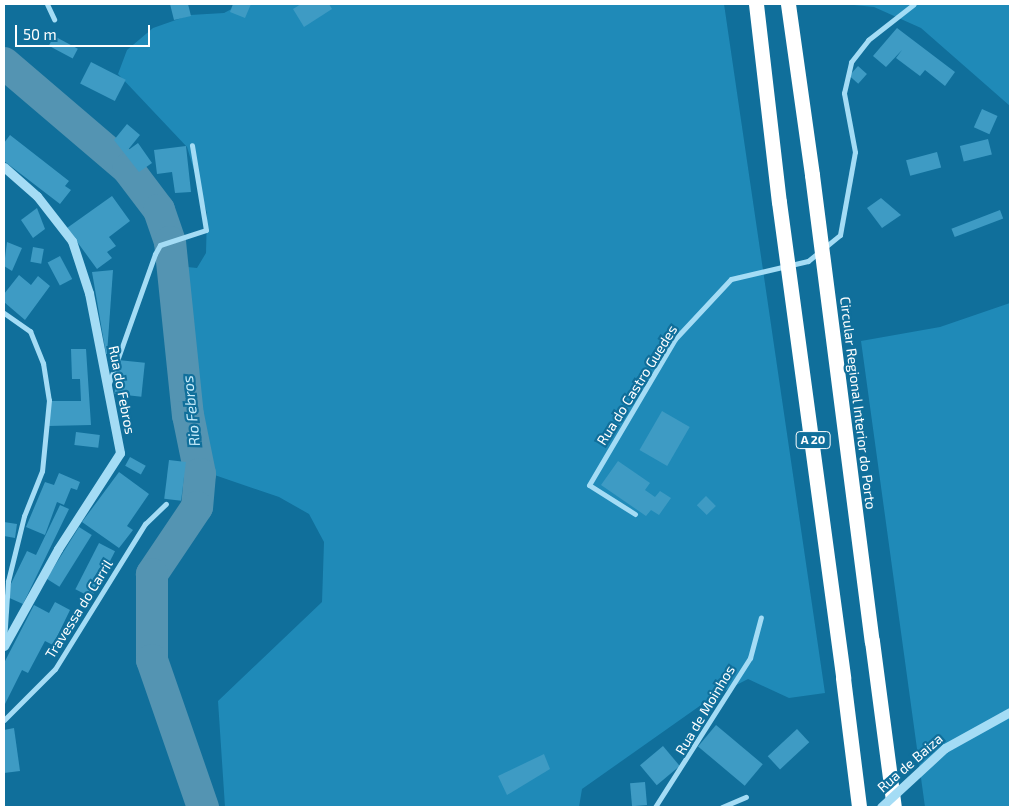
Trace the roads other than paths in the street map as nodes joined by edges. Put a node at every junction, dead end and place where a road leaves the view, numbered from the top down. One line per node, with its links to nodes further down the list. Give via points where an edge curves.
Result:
1 (47, 4): 5 (street)
2 (756, 4): 20 (highway, A 20, bridge)
3 (788, 4): 22 (highway, Circular Regional Interior do Porto / A 20, bridge)
4 (914, 4): 11 (street, Rua do Castro Guedes, via 868,40 851,62 844,93 855,152 840,236 808,261 731,279 675,339 589,485)
5 (54, 18)
6 (192, 145): 9 (street, via 206,230 163,244 154,254)
7 (4, 167): 9 (street, Rua do Febros, via 37,196 72,240 89,293)
8 (4, 313): 13 (street, via 30,331 43,363 49,400 42,472 24,516 8,581)
9 (107, 389): 14 (street, Rua do Febros, via 120,453 58,549)
10 (166, 504): 16 (street, Travessa do Carril, via 145,524 55,668)
11 (635, 514)
12 (761, 617): 18 (street, Rua de Moinhos, via 750,658)
13 (4, 641)
14 (4, 646)
15 (1010, 712): 21 (street, Rua de Baiza, bridge, via 945,748)
16 (4, 720)
17 (746, 797): 19 (street)
18 (655, 807)
19 (722, 807)
20 (859, 807)
21 (881, 807)
22 (894, 807)

